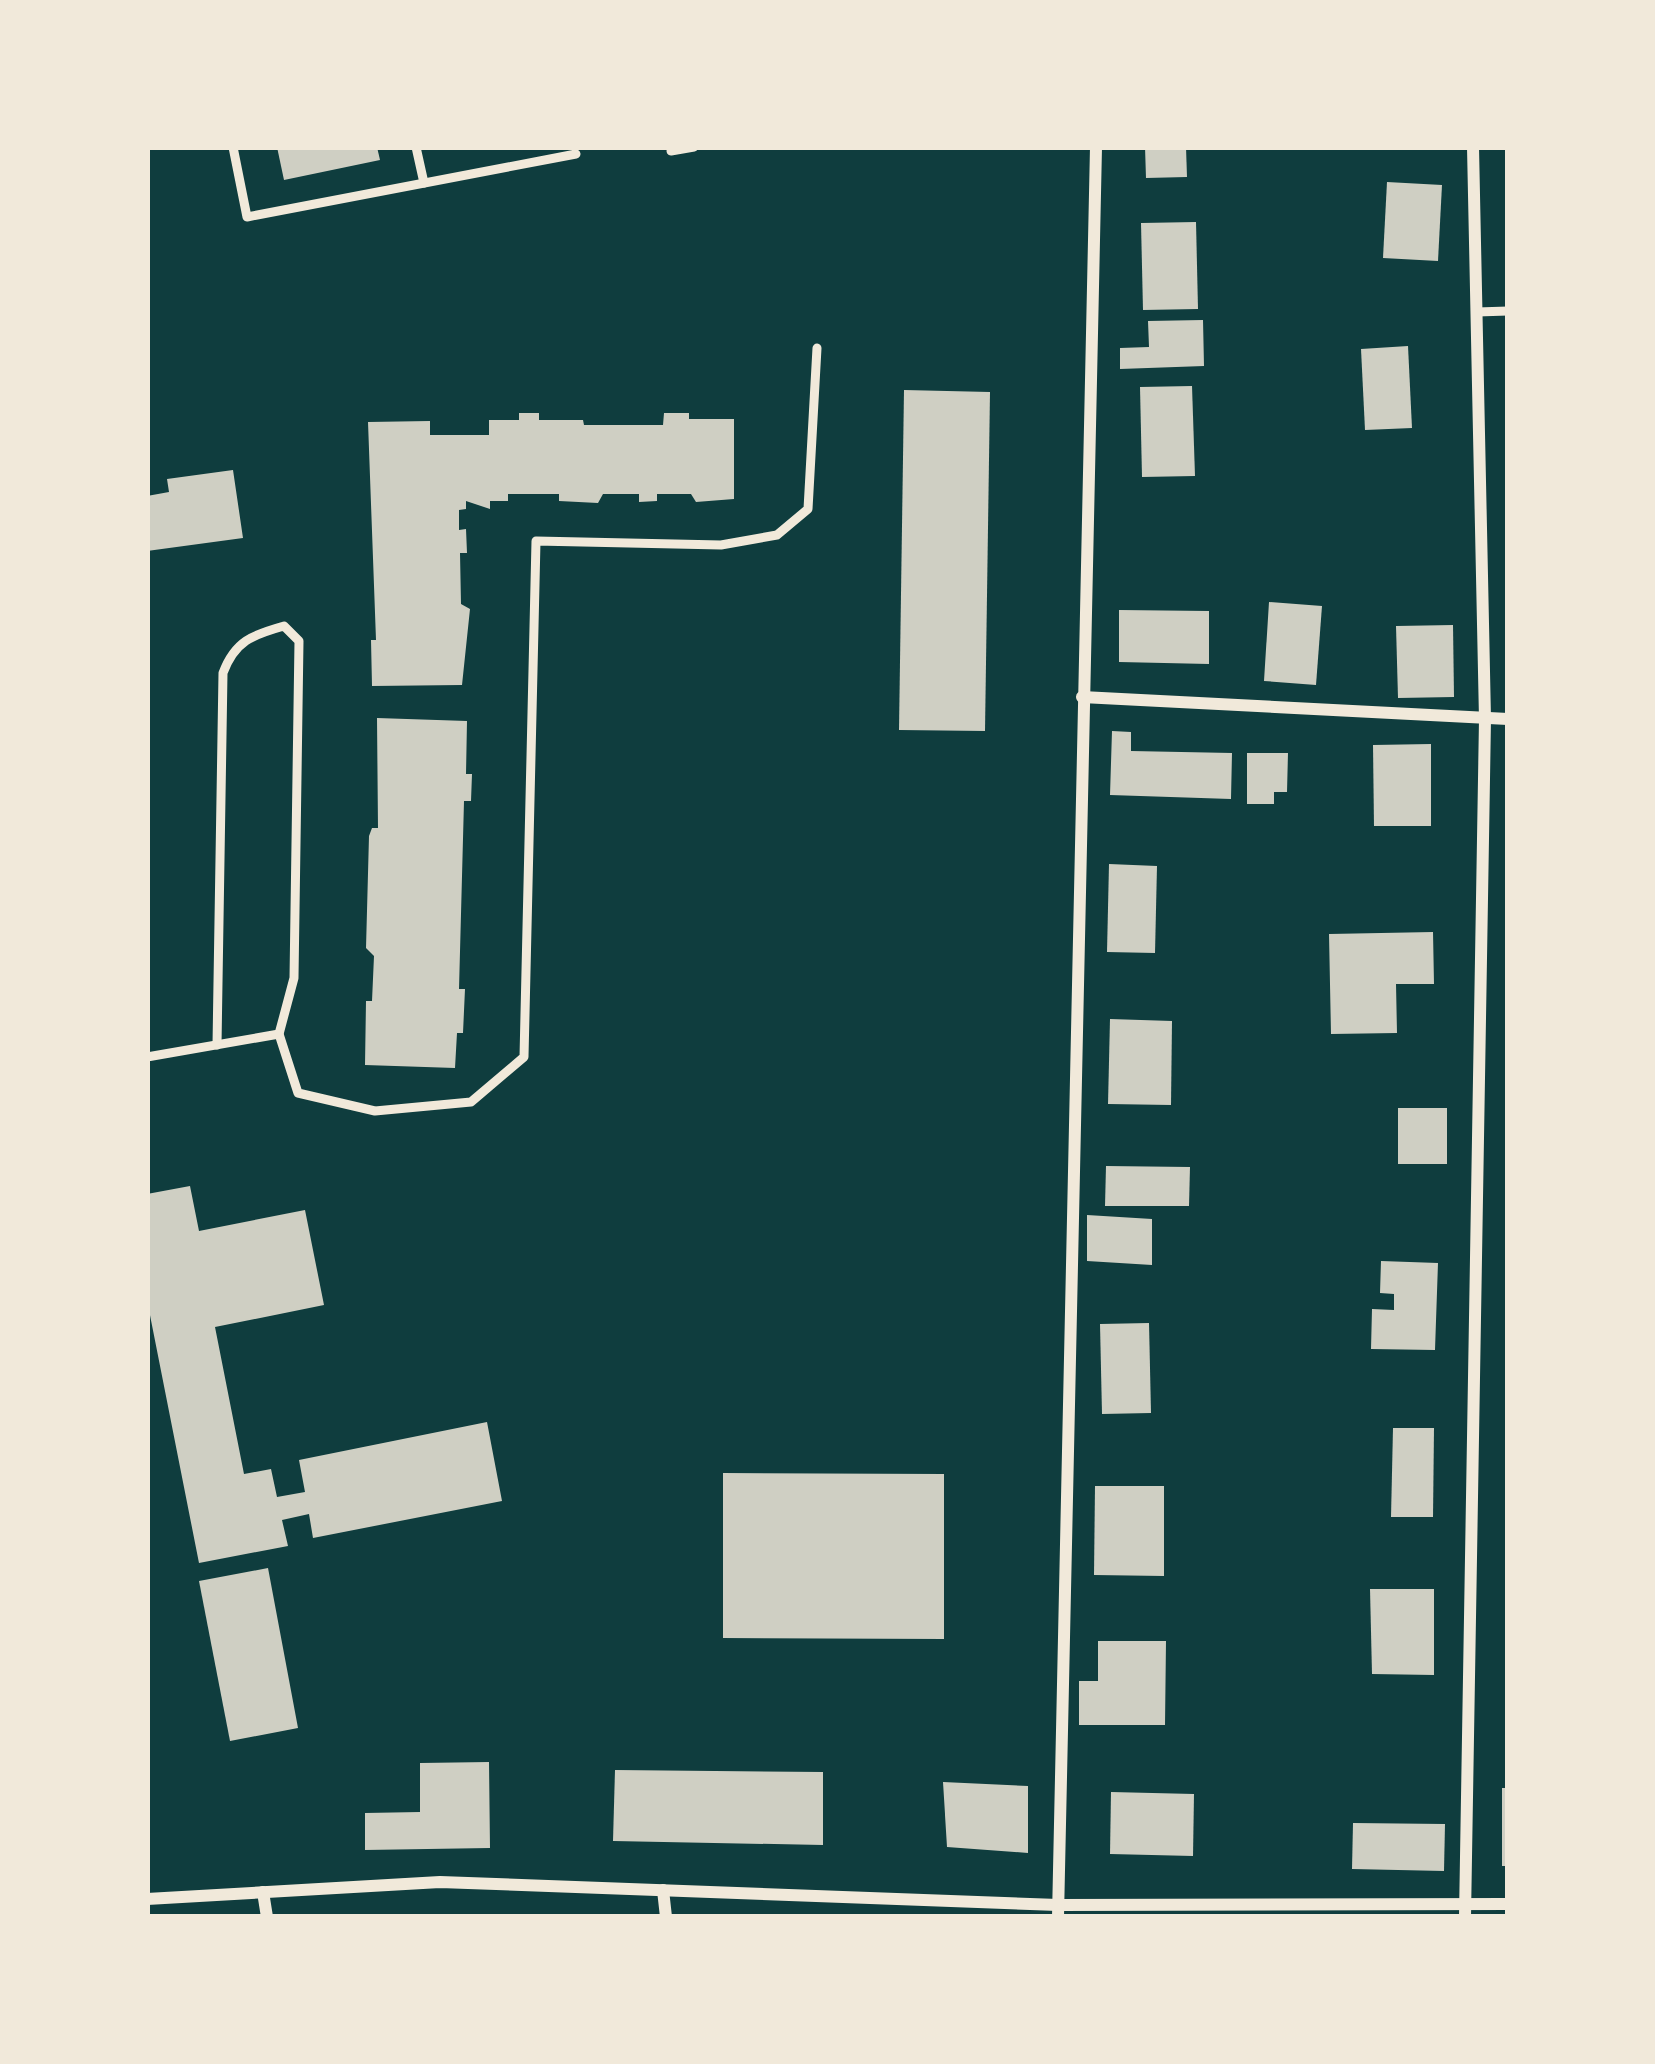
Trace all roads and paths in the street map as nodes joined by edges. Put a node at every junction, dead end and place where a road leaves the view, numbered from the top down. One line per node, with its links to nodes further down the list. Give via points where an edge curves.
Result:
1 (233, 147): 8 (lane, via 247,217)
2 (416, 147): 8 (lane)
3 (694, 147): 6 (lane)
4 (1096, 147): 12 (street)
5 (1473, 147): 10 (street)
6 (671, 151)
7 (576, 154): 8 (lane)
8 (424, 183)
9 (1508, 311): 10 (lane)
10 (1477, 312): 13 (street)
11 (818, 348): 15 (lane, via 808,509 777,535 721,545 536,541 524,1057 471,1102 374,1111 298,1093)
12 (1082, 697): 13 (street); 23 (street)
13 (1485, 719): 14 (street); 22 (street)
14 (1508, 719)
15 (279, 1034): 16 (lane); 16 (lane, via 294,979 299,641 284,626 249,636 223,673)
16 (217, 1045): 17 (lane)
17 (147, 1057)
18 (663, 1890): 19 (street, via 440,1882); 23 (street); 25 (street)
19 (263, 1892): 20 (street); 24 (street)
20 (147, 1899)
21 (1508, 1904): 22 (street)
22 (1465, 1910): 23 (street)
23 (1058, 1911)
24 (267, 1917)
25 (666, 1917)

